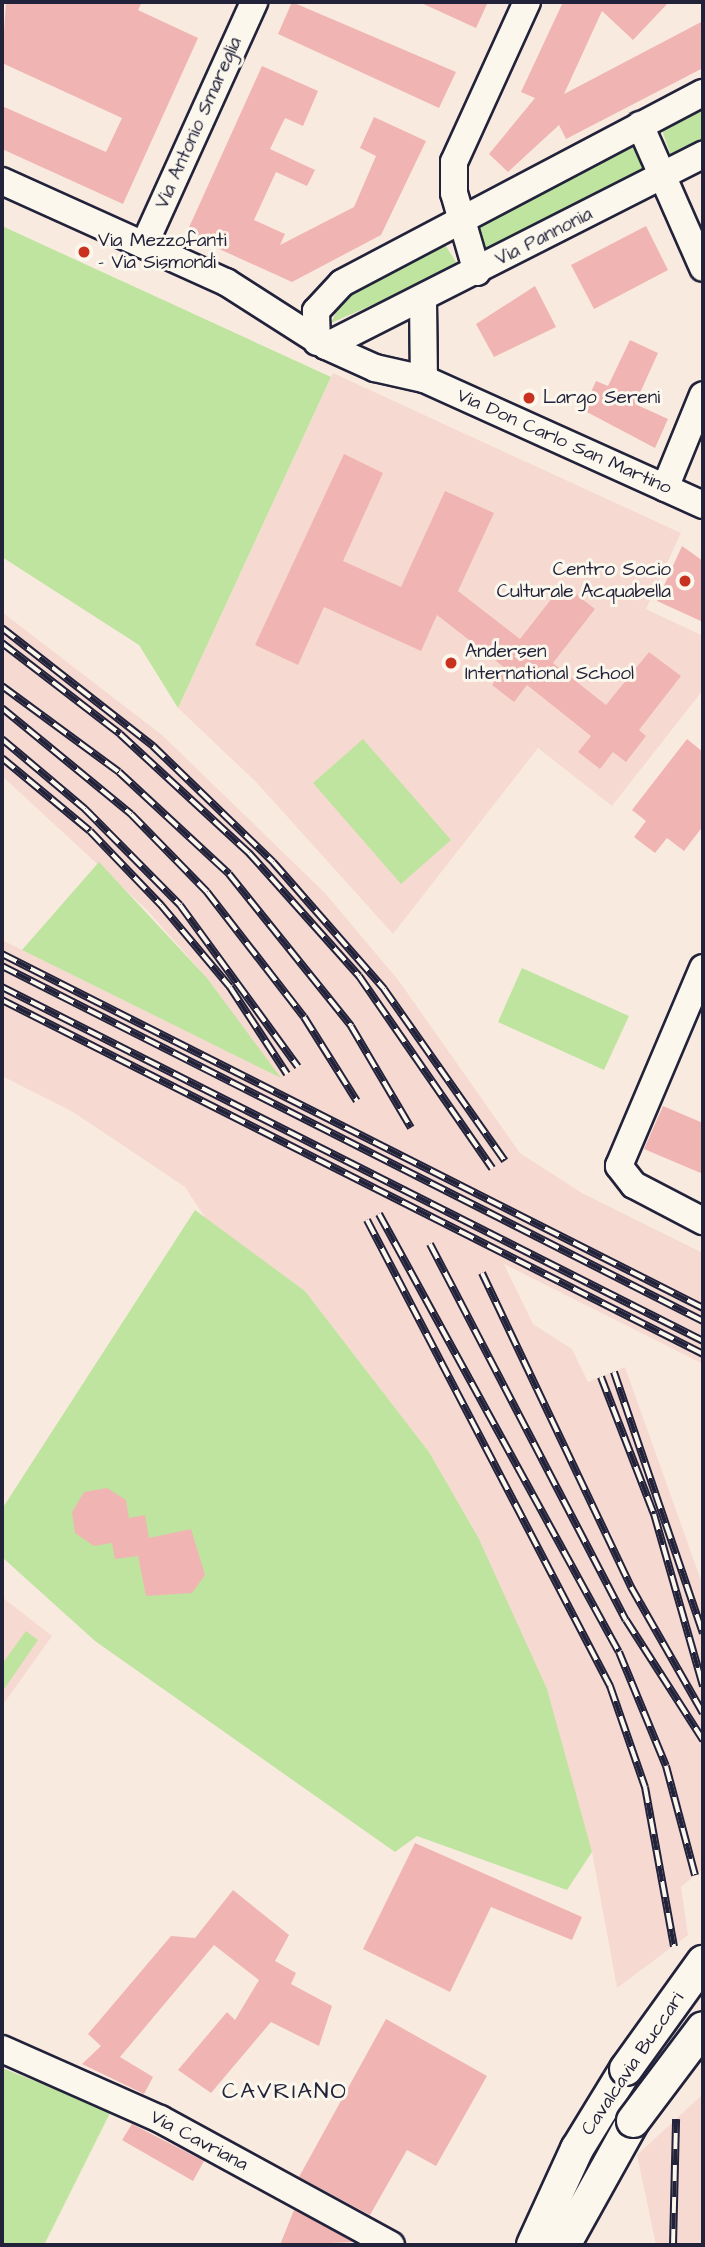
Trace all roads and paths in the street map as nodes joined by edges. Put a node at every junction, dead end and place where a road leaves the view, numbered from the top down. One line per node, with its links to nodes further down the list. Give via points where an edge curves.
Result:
1 (254, 2): 9 (street, Via Antonio Smareglia)
2 (527, 2): 8 (street, via 454,162 454,193)
3 (703, 93): 4 (street)
4 (640, 125): 6 (street); 8 (street)
5 (703, 155): 6 (street, Via Pannonia)
6 (665, 174): 10 (street); 11 (street, Via Pannonia)
7 (2, 181): 9 (street, Via Don Carlo San Martino)
8 (463, 218): 11 (street); 13 (street, via 323,297 314,326)
9 (144, 245): 13 (street, Via Don Carlo San Martino, via 234,287)
10 (703, 268)
11 (477, 272): 12 (street, Via Pannonia)
12 (423, 300): 13 (street, Via Pannonia); 14 (street)
13 (321, 344): 14 (street, Via Don Carlo San Martino, via 375,368)
14 (424, 379): 16 (street, Via Don Carlo San Martino)
15 (703, 395): 16 (street)
16 (666, 488): 17 (street, Via Don Carlo San Martino)
17 (703, 505)
18 (703, 968): 19 (street, via 619,1156 623,1175)
19 (703, 1221)
20 (703, 1962): 24 (street, Cavalcavia Buccari, bridge, via 626,2069 576,2149)
21 (703, 2028): 25 (street, Cavalcavia Buccari, bridge, via 633,2121)
22 (2, 2049): 23 (street, Via Cavriana, via 160,2119)
23 (391, 2245)
24 (533, 2245)
25 (564, 2245)

